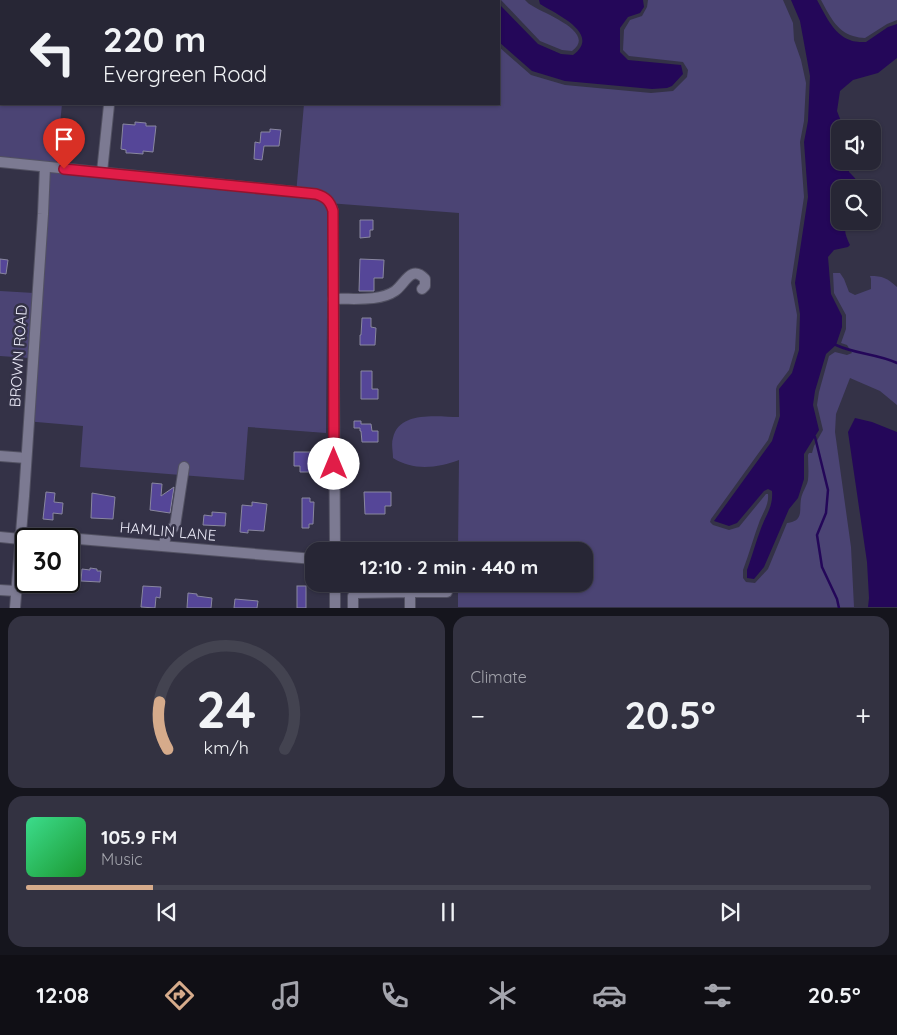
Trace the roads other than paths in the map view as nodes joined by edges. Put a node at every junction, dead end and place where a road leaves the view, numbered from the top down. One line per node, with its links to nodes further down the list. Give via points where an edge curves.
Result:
1 (109, 105): 4 (street)
2 (0, 162): 3 (street)
3 (45, 167): 4 (street); 8 (street, BROWN ROAD)
4 (102, 172): 6 (street, via 324,197 333,211)
5 (422, 288): 6 (street, via 425,279 414,273 396,290 381,297)
6 (333, 299): 14 (street)
7 (0, 456): 8 (street)
8 (26, 458): 10 (street, BROWN ROAD)
9 (184, 467): 15 (street, via 175,526 166,533)
10 (21, 528)
11 (15, 536): 12 (street, HAMLIN LANE)
12 (0, 537)
13 (80, 540): 15 (street, HAMLIN LANE)
14 (335, 542)
15 (164, 546): 16 (street, HAMLIN LANE)
16 (305, 558)
17 (0, 590): 18 (street)
18 (15, 591)
19 (335, 592): 23 (street)
20 (410, 592): 24 (street, via 356,593); 25 (street)
21 (16, 593): 22 (street, BROWN ROAD)
22 (15, 608)
23 (335, 608)
24 (353, 608)
25 (410, 608)

